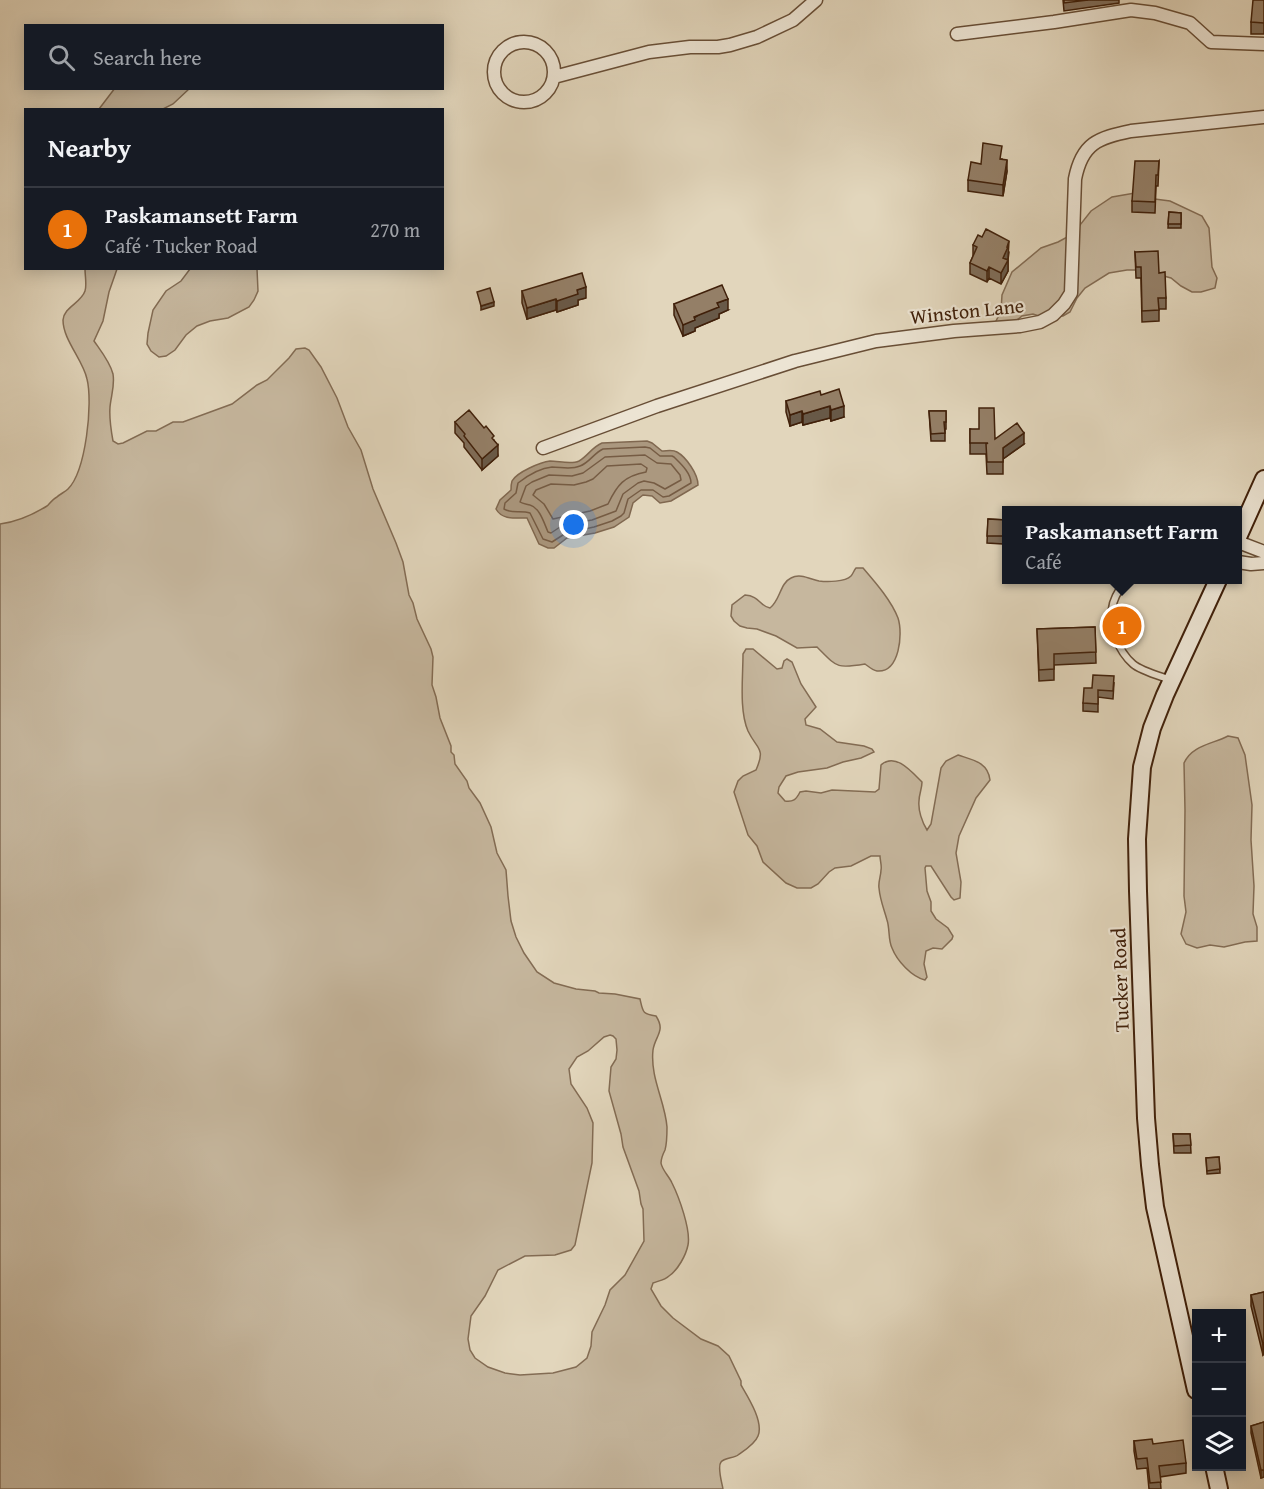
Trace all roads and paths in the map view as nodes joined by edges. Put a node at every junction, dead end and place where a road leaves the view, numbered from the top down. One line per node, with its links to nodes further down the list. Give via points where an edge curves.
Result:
1 (816, 0): 4 (street, via 793,21 730,45 649,52)
2 (957, 34): 3 (street, via 1131,10 1190,23 1211,42)
3 (1264, 44)
4 (554, 77): 4 (street, via 550,57 535,44 515,43 506,47 494,63 495,83 500,92 517,102 537,100 551,87)
5 (1264, 117): 6 (street, Winston Lane, via 1131,131 1096,142 1079,162 1075,179 1071,293 1053,315 1040,322 876,341 795,361)
6 (543, 448)
7 (1264, 479): 8 (main road)
8 (1242, 528)
9 (1242, 544): 10 (street)
10 (1264, 552)
11 (1242, 563): 12 (street)
12 (1264, 563)
13 (1122, 584): 15 (lane, via 1112,608 1113,632 1122,653 1134,665)
14 (1216, 584): 15 (main road, Tucker Road)
15 (1172, 680): 16 (main road, Tucker Road, via 1152,728 1142,767 1138,891 1150,1166)
16 (1192, 1368)
17 (1215, 1471): 18 (main road)
18 (1219, 1489)

